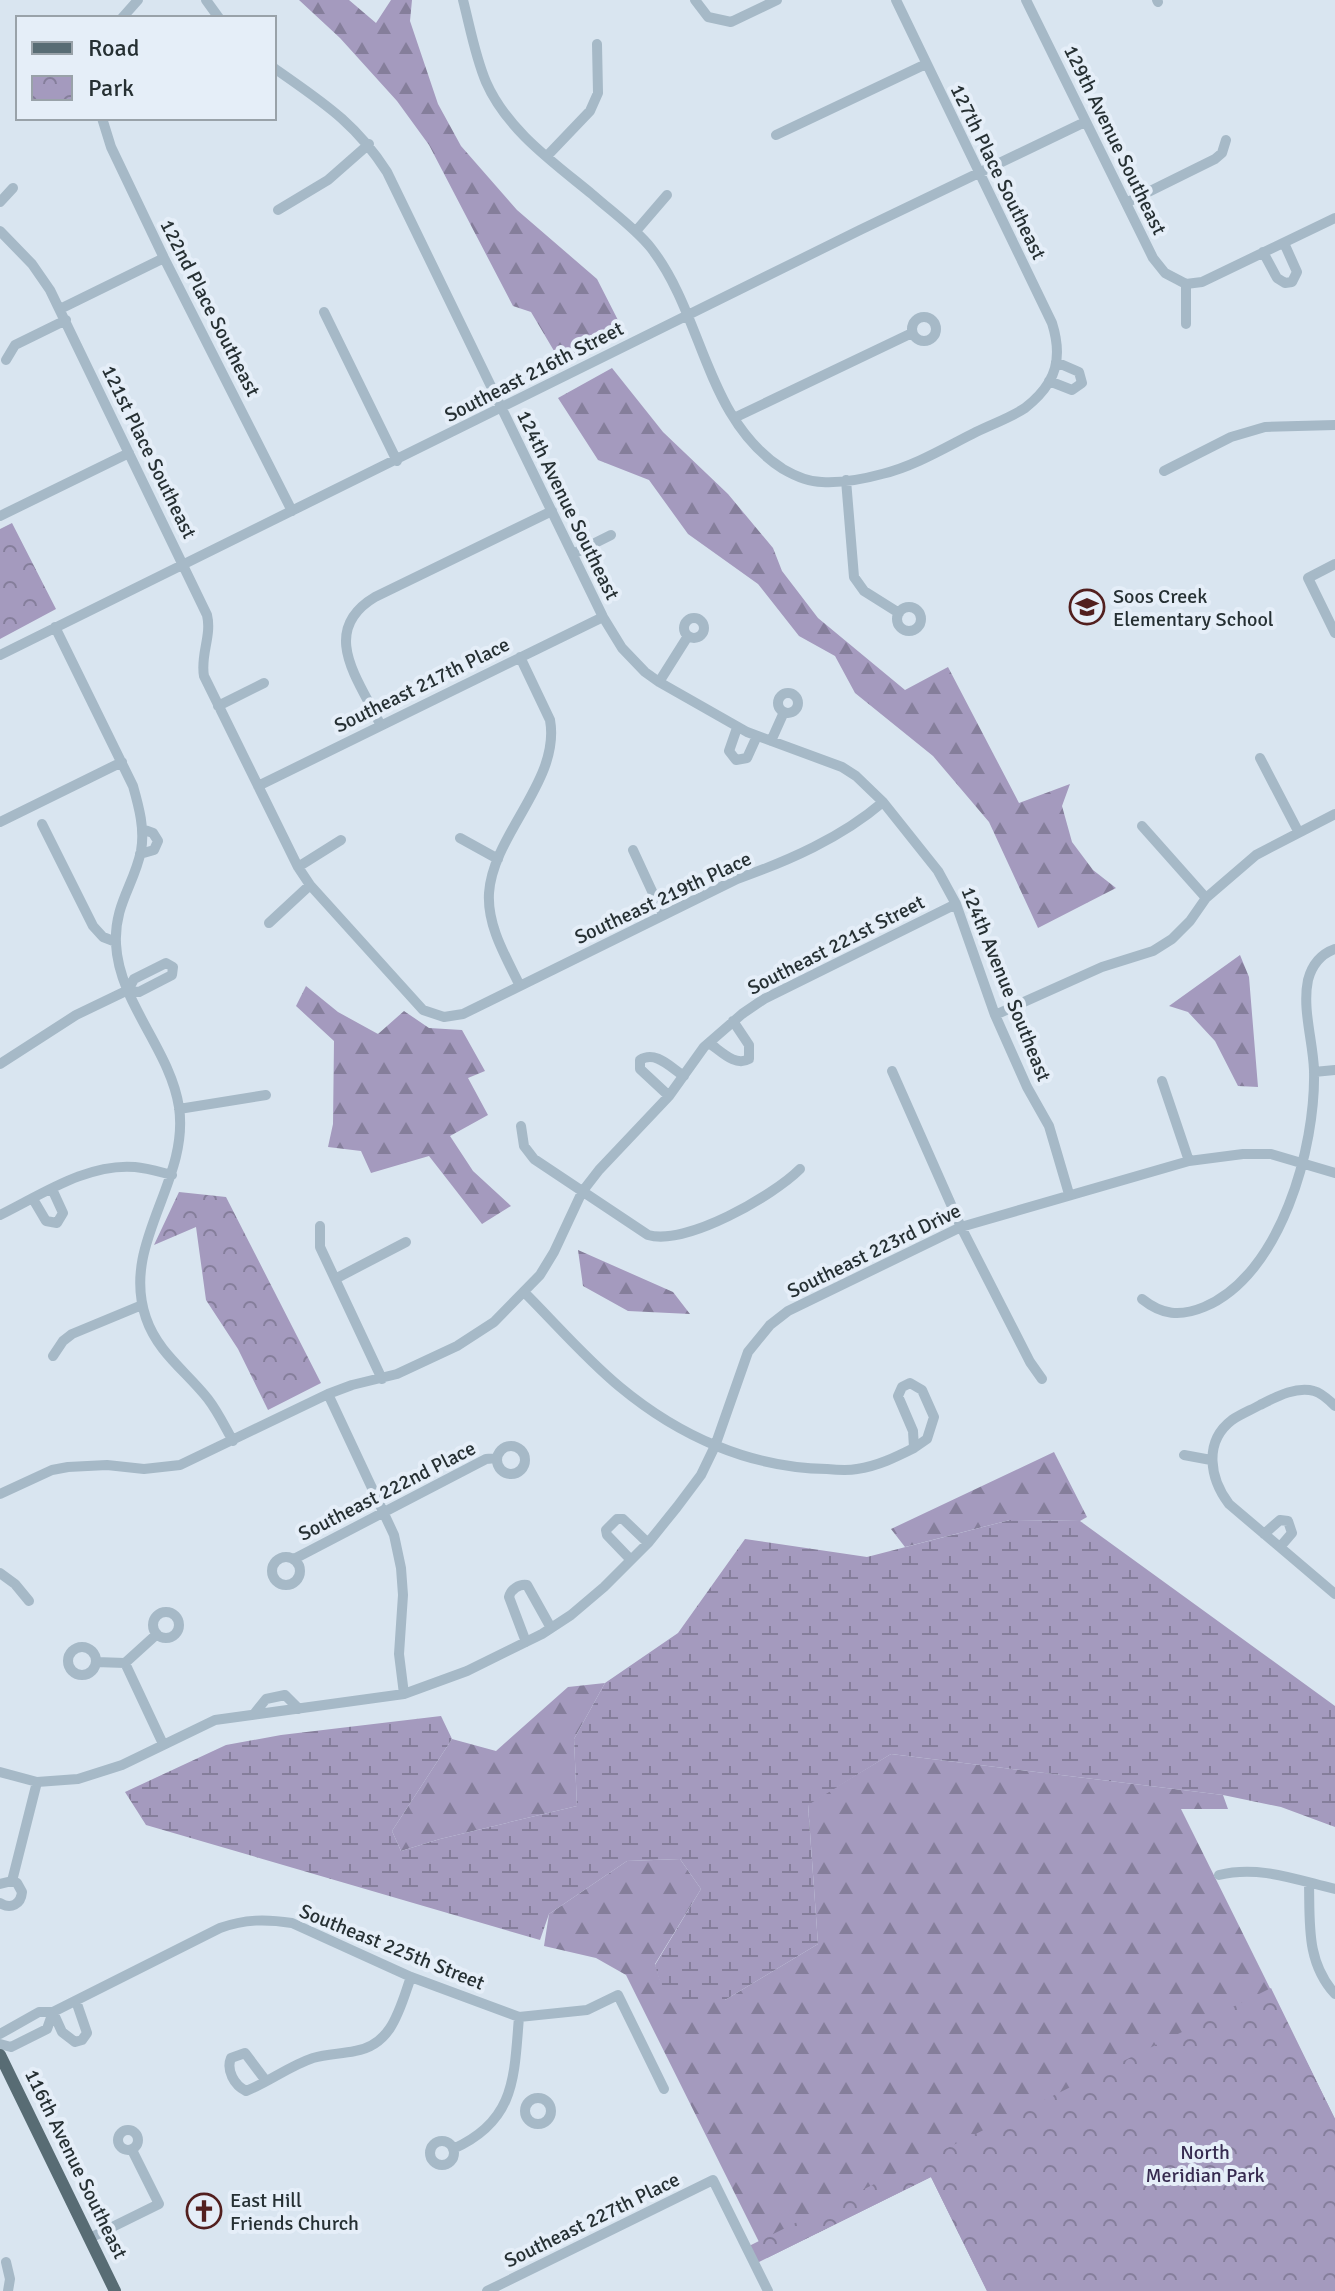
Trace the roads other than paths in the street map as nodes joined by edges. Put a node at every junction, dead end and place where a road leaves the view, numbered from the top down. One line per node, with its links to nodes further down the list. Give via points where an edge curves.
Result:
1 (138, 0): 7 (street)
2 (463, 0): 16 (street, via 486,81 509,119)
3 (695, 0): 4 (street, via 708,17 731,22)
4 (777, 0)
5 (896, 0): 9 (street, 127th Place Southeast)
6 (1026, 0): 12 (street, 129th Avenue Southeast)
7 (124, 16)
8 (597, 44): 16 (street, via 598,93 590,111)
9 (926, 64): 13 (street); 17 (street, 127th Place Southeast)
10 (276, 69): 15 (street, 124th Avenue Southeast, via 339,114)
11 (102, 120): 28 (street, 122nd Place Southeast)
12 (1085, 122): 17 (street, Southeast 216th Street); 21 (street, 129th Avenue Southeast)
13 (776, 135)
14 (1226, 140): 21 (street, via 1215,159)
15 (369, 144): 22 (street, via 328,180); 36 (street, 124th Avenue Southeast)
16 (547, 156): 25 (street)
17 (979, 173): 32 (street, Southeast 216th Street); 42 (street, 127th Place Southeast, via 1052,323 1057,338 1053,372 1024,409 882,474)
18 (13, 188): 20 (street)
19 (667, 195): 25 (street)
20 (0, 202)
21 (1126, 203): 29 (street, 129th Avenue Southeast, via 1153,258 1165,273)
22 (278, 210)
23 (1335, 218): 26 (street)
24 (0, 231): 31 (street, 121st Place Southeast, via 32,264)
25 (636, 231): 32 (street, via 652,248)
26 (1284, 243): 27 (street); 27 (street, via 1297,272 1292,282 1277,278)
27 (1263, 252): 29 (street, via 1202,282)
28 (164, 258): 31 (street); 43 (street, 122nd Place Southeast)
29 (1186, 284): 33 (street)
30 (324, 312): 40 (street)
31 (63, 314): 35 (street, via 15,345); 39 (street, 121st Place Southeast)
32 (688, 315): 36 (street, Southeast 216th Street); 37 (street, via 707,369)
33 (1186, 324)
34 (912, 333): 37 (street)
35 (6, 360)
36 (501, 408): 40 (street, Southeast 216th Street); 44 (street, 124th Avenue Southeast)
37 (734, 418): 42 (street, via 763,455 800,479)
38 (1335, 425): 41 (street, via 1265,427 1231,437)
39 (129, 453): 45 (street); 49 (street, 121st Place Southeast)
40 (397, 461): 43 (street, Southeast 216th Street)
41 (1164, 471)
42 (846, 480): 50 (street, via 854,577 864,591)
43 (292, 511): 49 (street, Southeast 216th Street)
44 (552, 511): 47 (street, 124th Avenue Southeast); 61 (street, via 375,597 349,621 348,658)
45 (0, 516)
46 (611, 535): 47 (street)
47 (573, 554): 51 (street, 124th Avenue Southeast)
48 (1335, 564): 53 (street, via 1308,578)
49 (183, 565): 52 (street, Southeast 216th Street); 59 (street, 121st Place Southeast, via 210,625 202,667)
50 (899, 613)
51 (603, 617): 56 (street, Southeast 217th Place); 57 (street, 124th Avenue Southeast, via 622,648)
52 (55, 627): 55 (street, Southeast 216th Street); 66 (street)
53 (1335, 633)
54 (688, 636): 57 (street)
55 (0, 655)
56 (520, 657): 61 (street, Southeast 217th Place); 77 (street, via 550,720 552,743)
57 (659, 682): 62 (street, 124th Avenue Southeast)
58 (264, 683): 59 (street)
59 (218, 706): 67 (street, 121st Place Southeast)
60 (784, 712): 64 (street)
61 (380, 724): 67 (street, Southeast 217th Place)
62 (737, 728): 63 (street, 124th Avenue Southeast); 63 (street, via 729,751 736,760 747,758)
63 (757, 736): 64 (street, 124th Avenue Southeast)
64 (771, 741): 68 (street, 124th Avenue Southeast, via 842,767)
65 (1260, 758): 73 (street)
66 (122, 762): 70 (street); 84 (street, via 142,829 140,854 120,904)
67 (258, 786): 78 (street, 121st Place Southeast)
68 (883, 802): 81 (street, 124th Avenue Southeast, via 938,871); 82 (street, Southeast 219th Place, via 847,829)
69 (1335, 814): 73 (street)
70 (0, 822)
71 (42, 824): 84 (street, via 93,926)
72 (1142, 826): 80 (street)
73 (1298, 831): 80 (street, via 1256,855)
74 (460, 838): 77 (street)
75 (341, 840): 78 (street)
76 (633, 850): 82 (street)
77 (498, 859): 86 (street, via 489,892 492,922)
78 (298, 867): 79 (street, 121st Place Southeast)
79 (310, 885): 83 (street); 89 (street, 121st Place Southeast, via 412,1001 433,1015)
80 (1206, 898): 88 (street, via 1172,939 1153,951 1102,967)
81 (956, 904): 88 (street, 124th Avenue Southeast); 90 (street, Southeast 221st Street, via 764,999)
82 (663, 915): 86 (street, Southeast 219th Place)
83 (269, 923)
84 (116, 942): 87 (street)
85 (1335, 949): 95 (street, via 1316,961 1307,985)
86 (520, 986): 89 (street, Southeast 219th Place)
87 (128, 990): 92 (street, via 76,1015); 100 (street, via 169,1072)
88 (995, 1015): 109 (street, 124th Avenue Southeast, via 1049,1126)
89 (453, 1016)
90 (733, 1021): 91 (street, Southeast 221st Street); 91 (street, Southeast 221st Street, via 749,1045 749,1059 735,1061)
91 (709, 1043): 96 (street, Southeast 221st Street)
92 (0, 1064)
93 (1335, 1070): 95 (street)
94 (892, 1071): 113 (street)
95 (1314, 1072): 103 (street)
96 (684, 1076): 99 (street, Southeast 221st Street); 99 (street, via 655,1056 640,1060 640,1069)
97 (1162, 1081): 102 (street)
98 (266, 1095): 100 (street)
99 (669, 1096): 108 (street, Southeast 221st Street)
100 (179, 1109): 106 (street, via 179,1150)
101 (521, 1126): 108 (street, via 528,1153)
102 (1189, 1161): 103 (street, Southeast 223rd Drive, via 1257,1154); 109 (street, Southeast 223rd Drive)
103 (1302, 1161): 105 (street, Southeast 223rd Drive); 117 (street, via 1277,1232 1227,1294 1191,1312 1172,1314)
104 (800, 1169): 108 (street, via 762,1198 668,1238 648,1235)
105 (1335, 1173)
106 (172, 1175): 107 (street, via 118,1167 87,1173); 118 (street, via 141,1258)
107 (52, 1189): 110 (street); 110 (street, via 63,1213 57,1223 46,1221)
108 (582, 1192): 116 (street, Southeast 221st Street, via 554,1252)
109 (1069, 1194): 113 (street, Southeast 223rd Drive)
110 (33, 1199): 111 (street)
111 (0, 1215)
112 (320, 1226): 115 (street, via 320,1247)
113 (961, 1227): 121 (street); 125 (street, Southeast 223rd Drive, via 788,1311 770,1325 748,1352)
114 (406, 1242): 115 (street)
115 (335, 1279): 120 (street)
116 (524, 1292): 120 (street, Southeast 221st Street, via 477,1334); 125 (street, via 625,1391)
117 (1142, 1299)
118 (142, 1305): 119 (street, via 72,1334); 124 (street, via 154,1338 208,1399)
119 (53, 1356)
120 (382, 1379): 122 (street, Southeast 221st Street)
121 (1042, 1379)
122 (328, 1394): 124 (street, Southeast 221st Street); 131 (street)
123 (1335, 1406): 129 (street, via 1315,1391 1275,1397 1231,1421 1220,1433)
124 (233, 1441): 130 (street, Southeast 221st Street, via 162,1468 87,1464 52,1470)
125 (715, 1446): 126 (street, via 775,1464 853,1470); 133 (street, Southeast 223rd Drive, via 701,1475)
126 (914, 1448): 126 (street, via 913,1431 898,1396 910,1383 922,1390 934,1417 927,1439)
127 (1184, 1455): 129 (street)
128 (497, 1458): 131 (street, Southeast 222nd Place)
129 (1211, 1460): 132 (street, via 1219,1492)
130 (0, 1494)
131 (384, 1511): 135 (street, Southeast 222nd Place); 145 (street, via 401,1568 399,1654)
132 (1264, 1534): 134 (street); 134 (street, via 1280,1520 1288,1521 1292,1533)
133 (648, 1543): 136 (street, Southeast 223rd Drive); 136 (street, via 623,1519 606,1530)
134 (1280, 1547): 138 (street)
135 (294, 1559)
136 (631, 1560): 140 (street, Southeast 223rd Drive)
137 (0, 1573): 139 (street)
138 (1335, 1594)
139 (29, 1601)
140 (551, 1628): 142 (street, Southeast 223rd Drive); 142 (street, via 522,1584 509,1597)
141 (157, 1634): 144 (street)
142 (526, 1642): 145 (street, Southeast 223rd Drive)
143 (96, 1662): 144 (street)
144 (125, 1663): 146 (street)
145 (404, 1694): 146 (street, Southeast 223rd Drive, via 215,1720)
146 (163, 1744): 148 (street, Southeast 223rd Drive, via 98,1773)
147 (0, 1772): 148 (street, Southeast 223rd Drive)
148 (37, 1782): 150 (street)
149 (1219, 1875): 151 (street, via 1263,1871)
150 (12, 1881): 152 (street); 154 (street, via 22,1892 19,1902 11,1907)
151 (1309, 1883): 153 (street); 156 (street, via 1310,1946 1319,1973)
152 (0, 1884)
153 (1335, 1889)
154 (0, 1903)
155 (411, 1977): 157 (street, Southeast 225th Street, via 292,1923 248,1920 220,1928); 159 (street, Southeast 225th Street); 163 (street, via 392,2028 382,2039 369,2048 317,2057)
156 (1335, 1994)
157 (76, 2001): 158 (street, Southeast 225th Street); 158 (street, via 87,2027 79,2042 67,2037)
158 (53, 2012): 160 (street, Southeast 225th Street, via 39,2012); 161 (street, Southeast 225th Street, via 47,2029 11,2047)
159 (519, 2017): 164 (street, via 587,2010 618,1995); 165 (street)
160 (0, 2034)
161 (0, 2044)
162 (0, 2055): 169 (main road, 116th Avenue Southeast)
163 (266, 2081)
164 (664, 2089)
165 (509, 2098): 166 (street); 167 (street, via 477,2137)
166 (526, 2106)
167 (453, 2149)
168 (132, 2150): 169 (street, via 159,2204)
169 (90, 2238): 172 (main road, 116th Avenue Southeast)
170 (6, 2262): 171 (street)
171 (8, 2291)
172 (115, 2291)
173 (487, 2291): 174 (street, Southeast 227th Place, via 713,2180)
174 (768, 2291)

